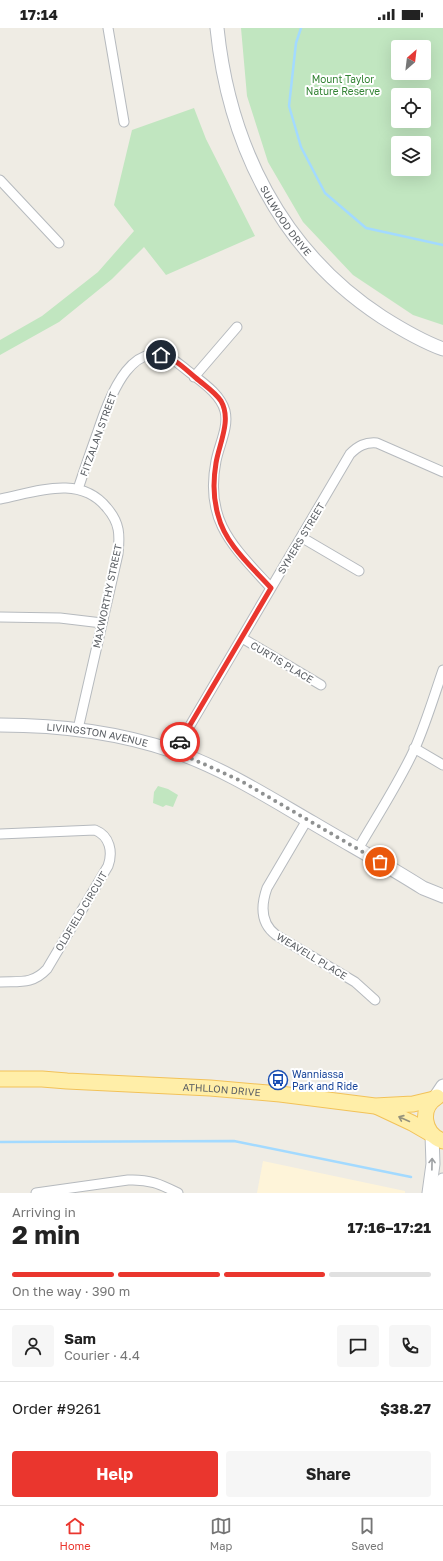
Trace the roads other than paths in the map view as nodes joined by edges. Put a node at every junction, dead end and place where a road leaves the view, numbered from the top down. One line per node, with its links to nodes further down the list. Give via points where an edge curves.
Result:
1 (108, 28): 3 (street)
2 (217, 28): 7 (street, SULWOOD DRIVE, via 222,69 236,124 249,158 283,220 315,261 353,296 399,328)
3 (124, 122)
4 (0, 180): 5 (street)
5 (59, 243)
6 (237, 327): 8 (street)
7 (443, 349)
8 (194, 377): 10 (street, FITZALAN STREET, via 175,360 161,355 136,361 127,369 106,406); 14 (street, FITZALAN STREET, via 221,401 225,410 225,427 214,480 214,499 218,517 234,547)
9 (443, 472): 12 (street, SYMERS STREET, via 377,443 362,444 350,454)
10 (78, 489): 11 (street, MAXWORTHY STREET, via 54,488); 16 (street, MAXWORTHY STREET, via 102,501 114,517 120,532 118,554)
11 (0, 499)
12 (301, 537): 13 (street); 14 (street, SYMERS STREET)
13 (359, 571)
14 (271, 588): 17 (street, SYMERS STREET)
15 (0, 617): 16 (street, via 60,618)
16 (102, 623): 21 (street, MAXWORTHY STREET)
17 (242, 638): 19 (street, CURTIS PLACE); 23 (street, SYMERS STREET)
18 (443, 670): 22 (street)
19 (322, 685)
20 (0, 725): 21 (street, LIVINGSTON AVENUE)
21 (78, 729): 23 (street, LIVINGSTON AVENUE, via 127,738)
22 (414, 748): 24 (street); 27 (street)
23 (175, 751): 25 (street, LIVINGSTON AVENUE, via 234,778)
24 (443, 765)
25 (307, 820): 27 (street, LIVINGSTON AVENUE); 32 (street, WEAVELL PLACE, via 267,888 263,910 266,924 276,935 355,982)
26 (0, 834): 31 (street, OLDFIELD CIRCUIT, via 95,830 104,836 110,852 108,866 47,969 40,977 30,981)
27 (358, 849): 28 (street, LIVINGSTON AVENUE)
28 (401, 874): 29 (street, LIVINGSTON AVENUE, via 416,882); 30 (street, LIVINGSTON AVENUE, via 423,888)
29 (443, 888)
30 (443, 896)
31 (0, 982)
32 (375, 1000)
33 (0, 1079): 34 (main road, ATHLLON DRIVE)
34 (67, 1082): 35 (main road, ATHLLON DRIVE); 37 (main road, ATHLLON DRIVE, via 210,1088)
35 (0, 1086)
36 (439, 1094): 37 (main road, ATHLLON DRIVE, via 413,1104); 38 (main road, via 428,1106 425,1116 426,1126)
37 (375, 1106): 38 (main road, ATHLLON DRIVE, one-way to 37)
38 (435, 1136): 42 (street, one-way to 38)
39 (443, 1180): 43 (street)
40 (36, 1193): 41 (street, via 143,1179)
41 (178, 1193)
42 (428, 1193)
43 (441, 1193)

